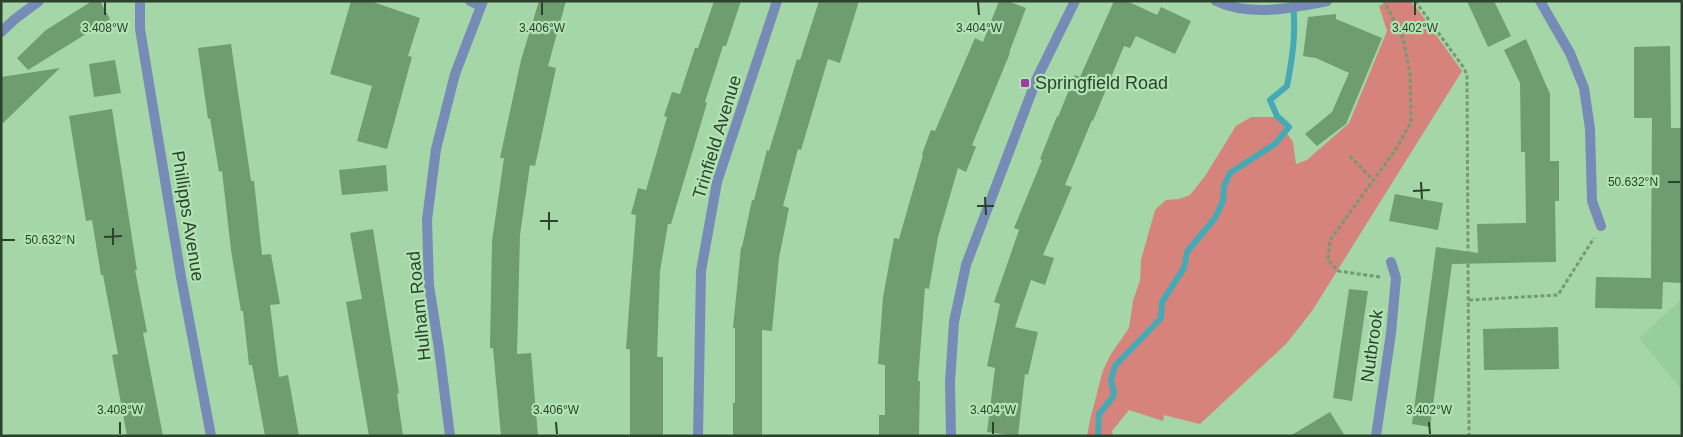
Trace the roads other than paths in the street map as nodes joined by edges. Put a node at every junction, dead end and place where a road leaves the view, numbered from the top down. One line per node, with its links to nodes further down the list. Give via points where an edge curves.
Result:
1 (40, 1): 10 (street)
2 (140, 1): 13 (street, Phillipps Avenue, via 140,30)
3 (470, 1): 9 (street)
4 (777, 1): 15 (street, Trinfield Avenue, via 715,190 701,271)
5 (1075, 1): 16 (street, via 1037,78 966,265 954,322)
6 (1216, 1): 7 (street, via 1228,7 1255,10)
7 (1327, 1)
8 (1540, 1): 11 (street, via 1570,53 1584,88 1590,129 1592,201)
9 (482, 4): 14 (street, Hulham Road, via 455,74 436,148 427,220 429,285)
10 (1, 32)
11 (1601, 226)
12 (1391, 262): 17 (street, Nutbrook, via 1396,278)
13 (211, 436)
14 (450, 436)
15 (698, 436)
16 (951, 436)
17 (1376, 436)

